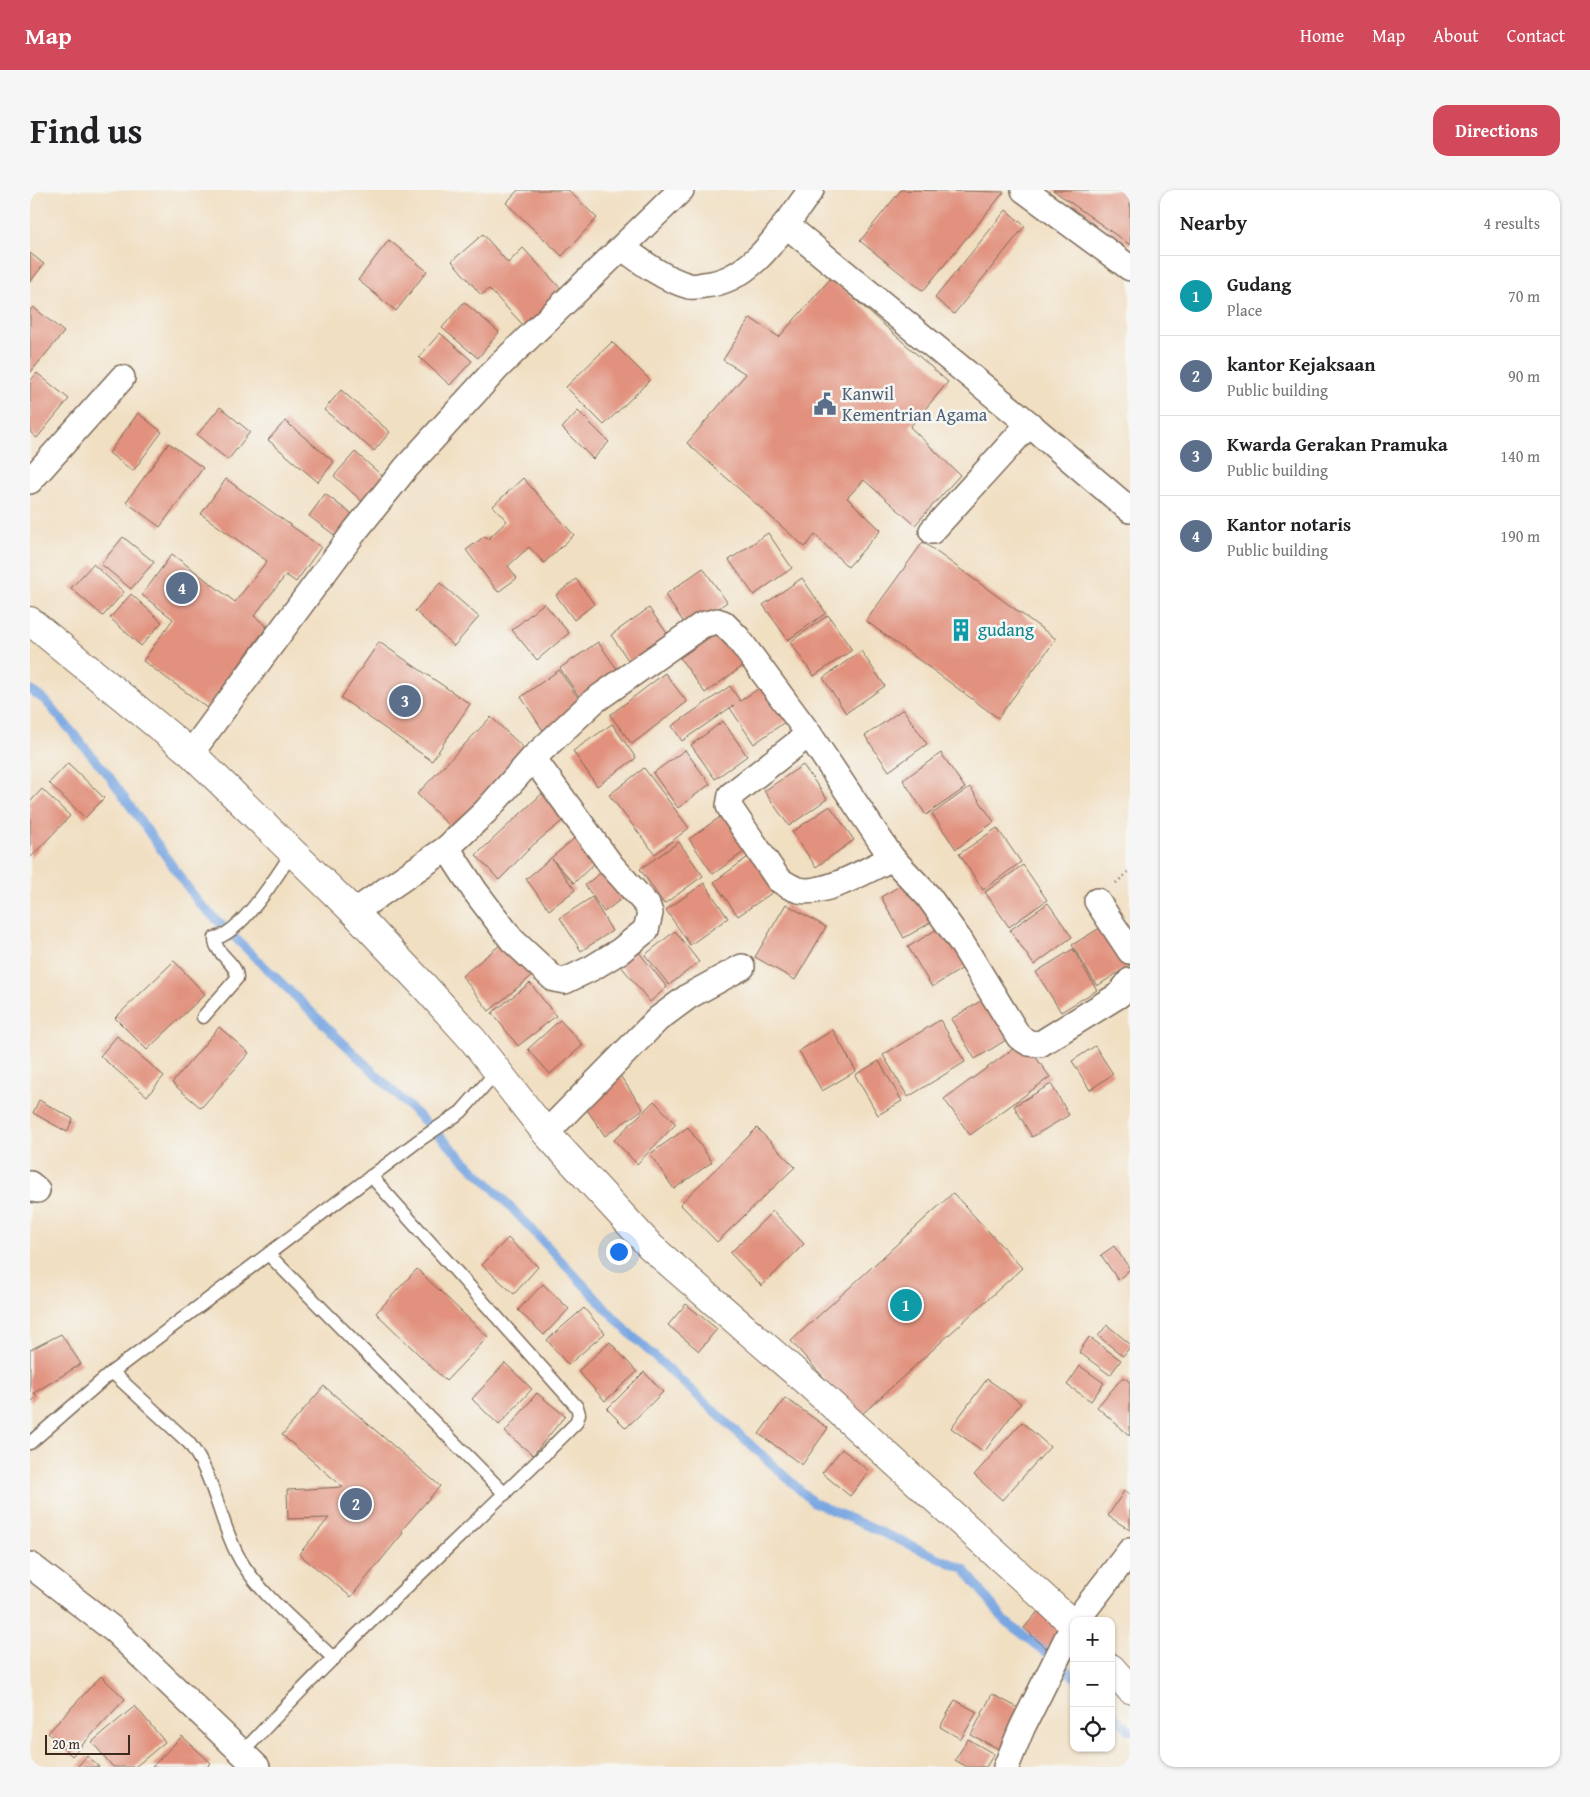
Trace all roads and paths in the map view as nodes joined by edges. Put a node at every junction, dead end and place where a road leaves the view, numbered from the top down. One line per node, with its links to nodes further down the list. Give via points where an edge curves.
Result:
1 (681, 190): 5 (street)
2 (811, 190): 4 (street)
3 (1024, 190): 6 (street)
4 (785, 224): 5 (street, via 759,258 721,284 690,286 655,271); 8 (street)
5 (623, 248): 14 (street, via 497,368 405,468)
6 (1130, 268)
7 (122, 378): 9 (street)
8 (1029, 424): 10 (street); 11 (street)
9 (30, 481)
10 (1130, 510)
11 (932, 531)
12 (30, 622): 14 (street)
13 (809, 734): 15 (street, via 737,637 723,623 711,621 594,701); 18 (street); 18 (street, via 731,795 729,806 732,811 778,879 800,890 811,891 848,879)
14 (191, 753): 17 (street)
15 (533, 758): 16 (street, via 485,812); 16 (street, via 611,865 647,905 650,913 646,930 592,968 565,981 554,979 512,940 475,892)
16 (447, 848): 20 (street)
17 (293, 851): 20 (street); 24 (lane, via 238,923 225,937 216,938 216,945 236,971 237,978)
18 (892, 858): 23 (street, via 928,896 961,942 1013,1031 1029,1043 1040,1044 1119,995)
19 (1097, 901): 21 (street)
20 (354, 912): 25 (street, via 426,987)
21 (1126, 937)
22 (742, 967): 26 (street, via 690,996 658,1019)
23 (1130, 982)
24 (203, 1018)
25 (497, 1071): 26 (street); 27 (lane, via 461,1112)
26 (546, 1134): 35 (street, via 651,1247 809,1384)
27 (371, 1176): 28 (lane); 31 (lane, via 577,1407 576,1423)
28 (269, 1255): 29 (lane); 31 (lane)
29 (112, 1372): 30 (lane); 37 (lane, via 189,1443 211,1479 235,1550 248,1574)
30 (30, 1443)
31 (505, 1494): 37 (lane)
32 (1130, 1551): 34 (street)
33 (30, 1565): 40 (street, via 114,1630)
34 (1079, 1617)
35 (1070, 1627)
36 (1070, 1633): 41 (street)
37 (334, 1659): 40 (lane)
38 (1115, 1673): 39 (street)
39 (1130, 1690)
40 (249, 1760)
41 (1006, 1767)

